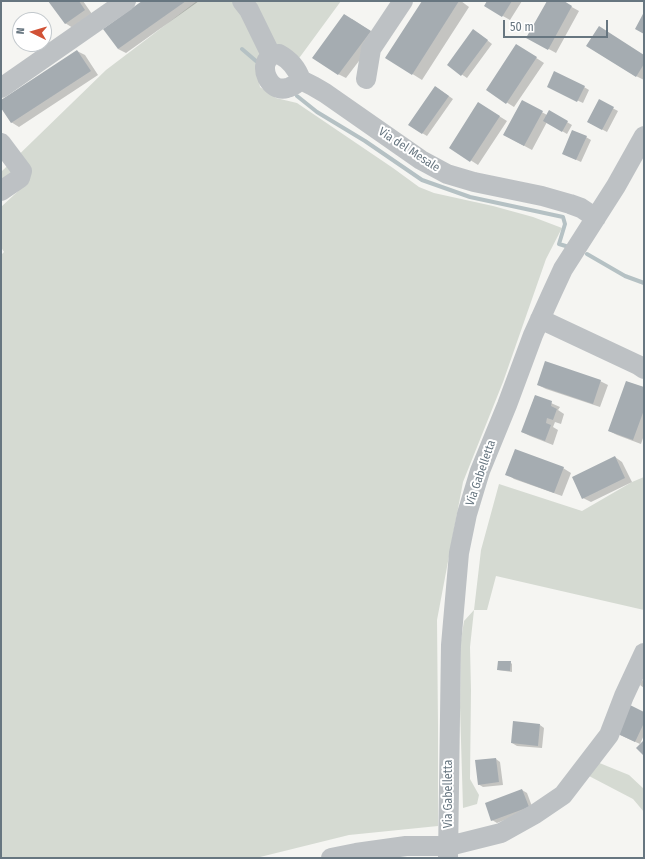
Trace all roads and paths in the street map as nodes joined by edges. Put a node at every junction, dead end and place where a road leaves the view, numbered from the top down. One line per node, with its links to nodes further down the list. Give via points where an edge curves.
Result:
1 (126, 1): 7 (street)
2 (242, 1): 4 (street)
3 (402, 1): 5 (street, via 371,49)
4 (271, 55): 6 (street, via 279,54 285,58 299,73); 6 (street, via 267,60 265,73 272,85 286,89)
5 (366, 79)
6 (301, 80): 11 (street, Via del Mesale, via 325,93 421,160 447,174 570,204)
7 (1, 88)
8 (644, 136): 11 (street, Via Gabelletta)
9 (1, 143): 10 (street, via 22,171 20,178)
10 (1, 191)
11 (596, 218): 12 (street, Via Gabelletta, via 563,269)
12 (540, 319): 13 (street); 15 (street, Via Gabelletta, via 480,471 459,553 450,645)
13 (644, 369)
14 (644, 653): 15 (street, via 609,735 563,795 501,832)
15 (449, 852): 16 (street, Via Gabelletta, via 406,846)
16 (331, 858)

